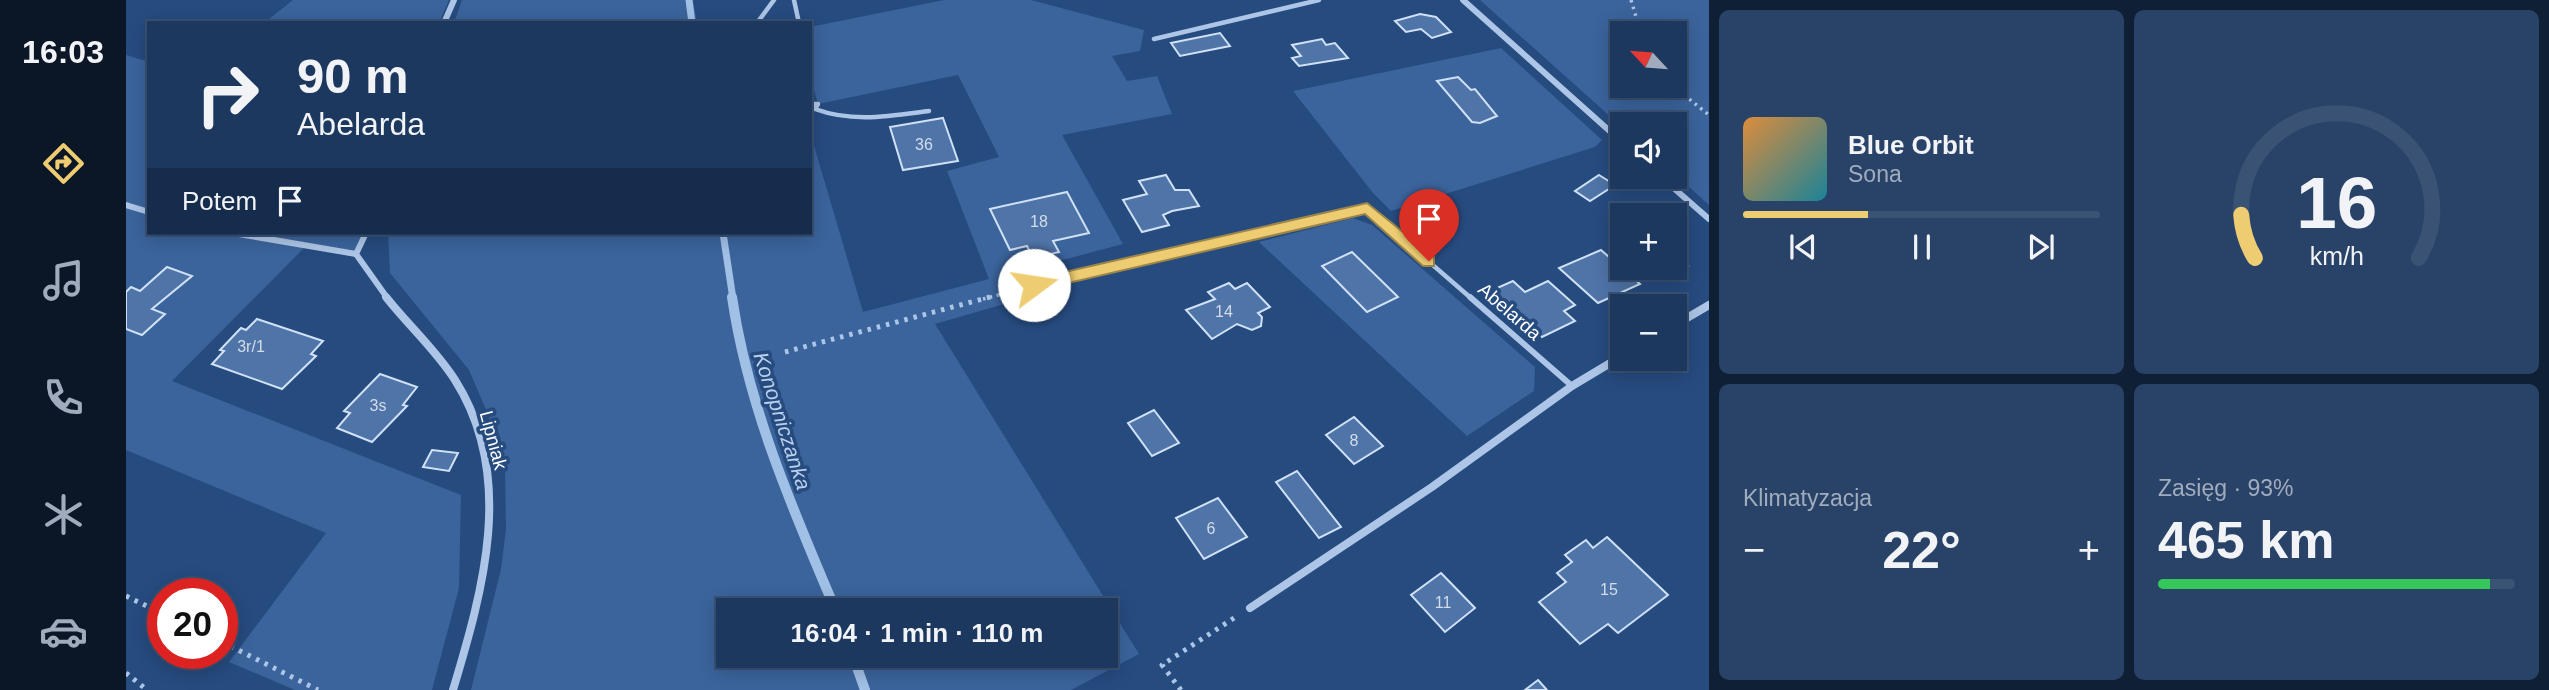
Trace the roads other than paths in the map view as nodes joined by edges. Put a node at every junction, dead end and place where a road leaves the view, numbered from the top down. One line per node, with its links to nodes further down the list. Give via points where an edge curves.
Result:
1 (454, 0): 6 (street)
2 (774, 0): 7 (lane)
3 (794, 0): 8 (lane)
4 (1319, 0): 9 (lane)
5 (1463, 0): 12 (street)
6 (445, 21)
7 (758, 21)
8 (799, 21)
9 (1154, 39)
10 (812, 104): 11 (lane, via 828,114 851,117)
11 (929, 111)
12 (1610, 131)
13 (1675, 189): 16 (street)
14 (126, 205): 15 (street)
15 (147, 211)
16 (1709, 219)
17 (245, 235): 19 (street)
18 (365, 235): 19 (street)
19 (356, 254): 26 (street, Lipniak, via 392,306 458,383 477,424 489,471 491,517 485,575)
20 (1034, 285): 24 (lane, Abelarda, via 1367,208)
21 (1709, 305): 22 (street)
22 (1687, 318)
23 (1610, 363): 24 (street)
24 (1572, 386): 25 (street, via 1432,487)
25 (1250, 608)
26 (453, 690)

